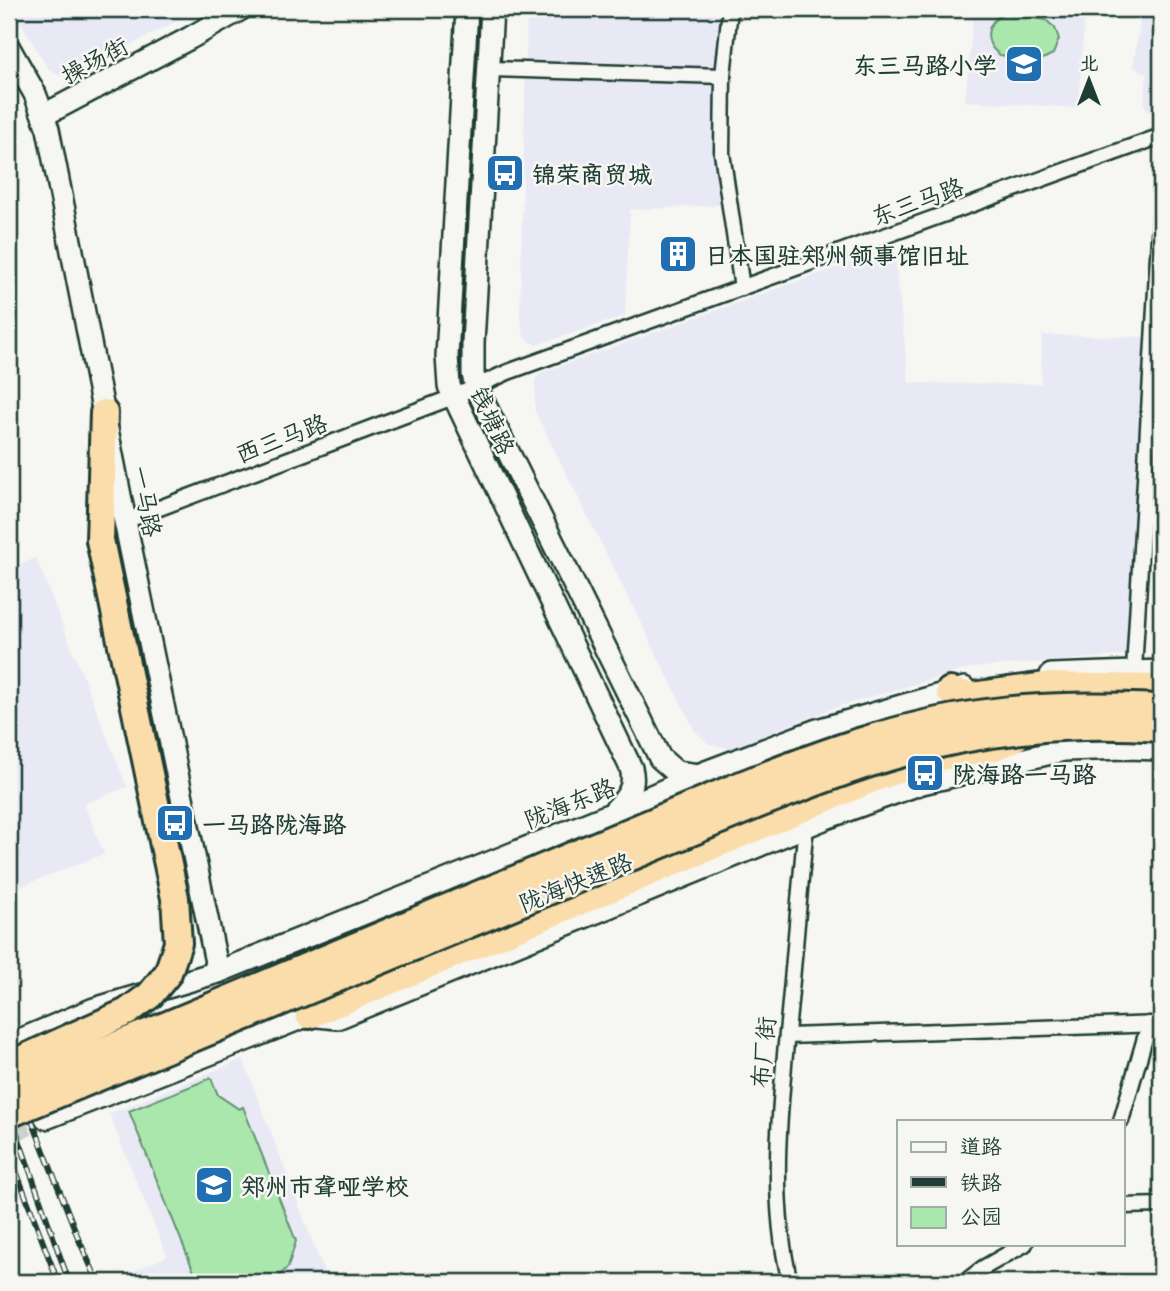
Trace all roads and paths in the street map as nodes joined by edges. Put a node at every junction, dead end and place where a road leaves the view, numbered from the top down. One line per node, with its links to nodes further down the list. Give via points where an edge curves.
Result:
1 (241, 9): 8 (street, 操场街)
2 (467, 9): 13 (street, 钱塘路, via 447,356)
3 (492, 9): 6 (street, 钱塘路)
4 (730, 9): 7 (street)
5 (9, 48): 8 (street, 一马路)
6 (490, 69): 7 (street); 12 (street, 钱塘路, via 473,343)
7 (723, 76): 11 (street, via 722,153)
8 (44, 115): 14 (street, 一马路)
9 (1161, 136): 11 (street, 东三马路)
10 (1161, 203): 16 (street)
11 (741, 288): 12 (street, 东三马路)
12 (475, 387): 13 (street, 东三马路); 24 (street, 钱塘路, via 660,758 676,772)
13 (453, 397): 15 (street, 西三马路); 25 (street, 钱塘路, via 631,768 630,792)
14 (104, 413): 15 (street, 一马路); 31 (highway, bridge, via 100,540 175,898 178,943 160,985 135,1007 99,1026)
15 (125, 521): 27 (street, 一马路)
16 (1134, 670): 17 (street, 陇海东路); 19 (street, 陇海东路, via 1005,680)
17 (1161, 671)
18 (1161, 688): 19 (highway, via 1046,686 972,696)
19 (950, 691): 24 (street, 陇海东路, via 817,730)
20 (1161, 708): 32 (highway, 陇海快速路, bridge, via 1039,707 984,713 902,729 828,752)
21 (1161, 728): 22 (highway, 陇海快速路, bridge)
22 (1026, 730): 28 (highway, via 1010,741 927,760 875,778); 33 (highway, 陇海快速路, bridge, via 924,747 808,786)
23 (1161, 749): 26 (street, via 1064,750 922,783)
24 (698, 775): 25 (street, 陇海东路)
25 (611, 814): 27 (street, 陇海东路)
26 (806, 826): 28 (street, via 337,1018); 30 (street, 布厂街)
27 (218, 972): 31 (street, 陇海东路, via 94,1009)
28 (309, 1015): 34 (street)
29 (1155, 1024): 30 (street); 35 (street)
30 (787, 1036): 39 (street, 布厂街, via 778,1172)
31 (11, 1054)
32 (9, 1088)
33 (9, 1114)
34 (46, 1118)
35 (1121, 1120)
36 (1161, 1205): 37 (street)
37 (1124, 1206)
38 (1022, 1246): 40 (street)
39 (790, 1282)
40 (965, 1282)

